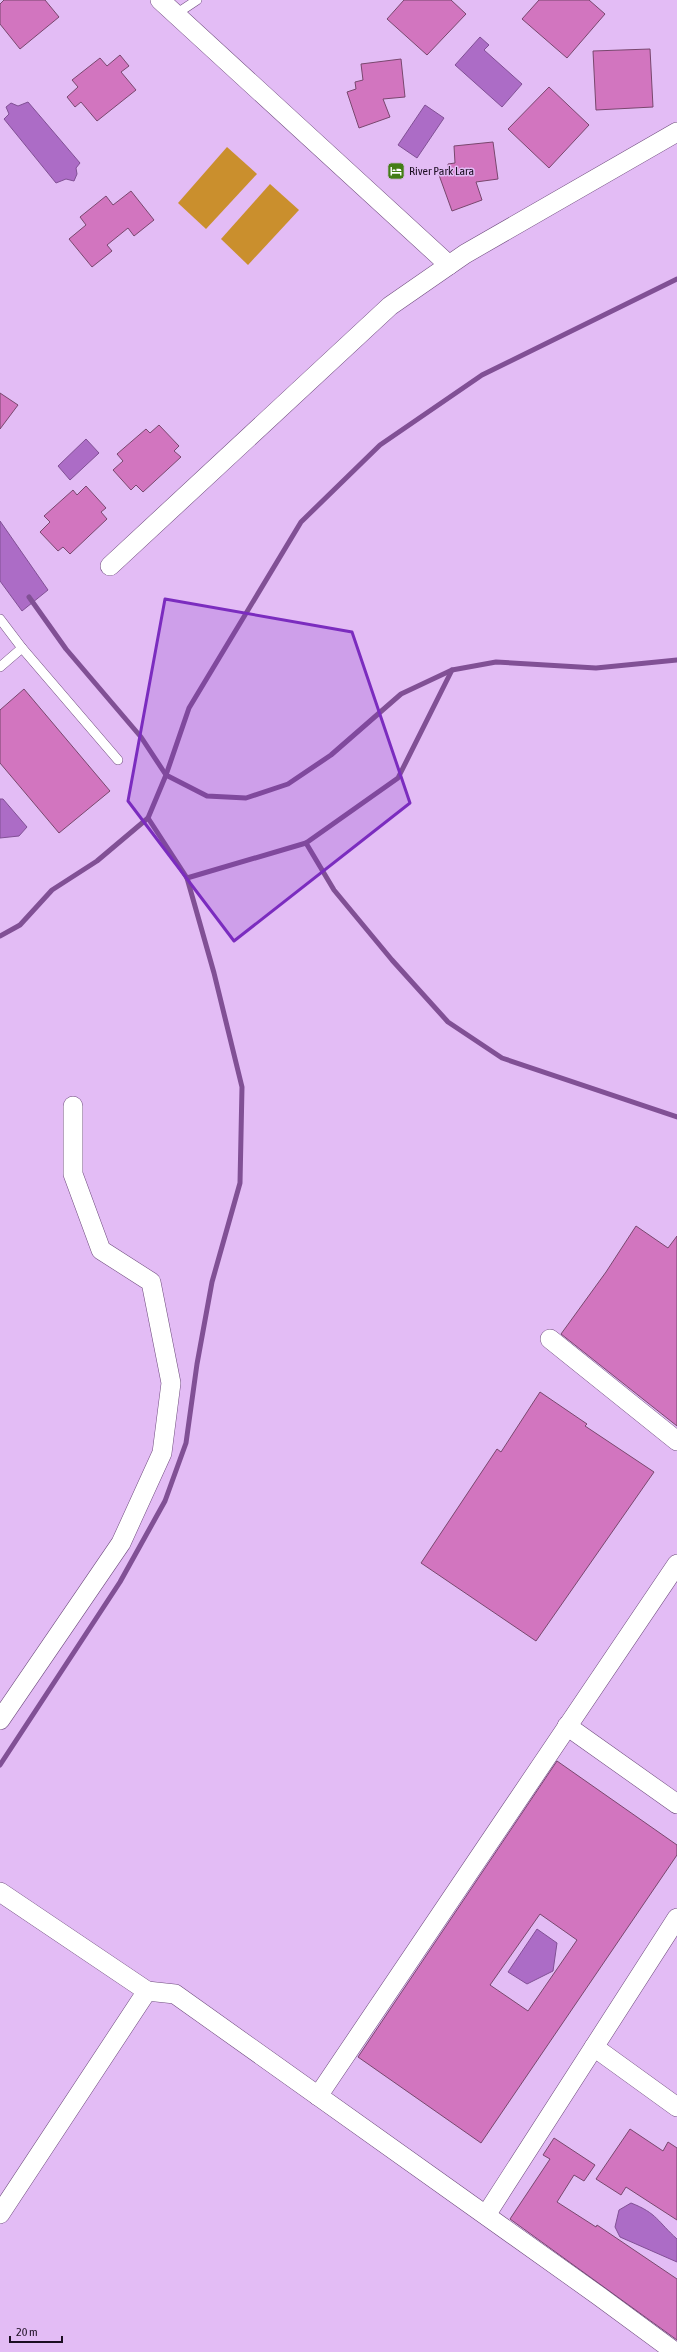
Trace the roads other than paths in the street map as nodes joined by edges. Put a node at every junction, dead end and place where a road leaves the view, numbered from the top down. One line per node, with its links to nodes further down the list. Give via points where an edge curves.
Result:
1 (160, 0): 3 (street)
2 (197, 0): 3 (lane)
3 (176, 14): 5 (street)
4 (677, 132): 5 (street)
5 (449, 265): 6 (street, via 390,306)
6 (110, 566)
7 (0, 619): 8 (lane)
8 (22, 648): 9 (lane); 10 (lane)
9 (0, 667)
10 (118, 760)
11 (73, 1106): 15 (street, via 73,1174 101,1250 151,1282 171,1383 162,1453 121,1543)
12 (550, 1339): 13 (street)
13 (677, 1441)
14 (677, 1564): 16 (street)
15 (0, 1720)
16 (567, 1726): 17 (street); 22 (street)
17 (677, 1804)
18 (0, 1892): 20 (street)
19 (677, 1918): 21 (street)
20 (147, 1991): 22 (street, via 176,1994); 24 (street)
21 (594, 2047): 23 (street); 25 (street)
22 (318, 2096): 25 (street)
23 (677, 2107)
24 (0, 2214)
25 (486, 2215): 26 (street)
26 (674, 2352)

